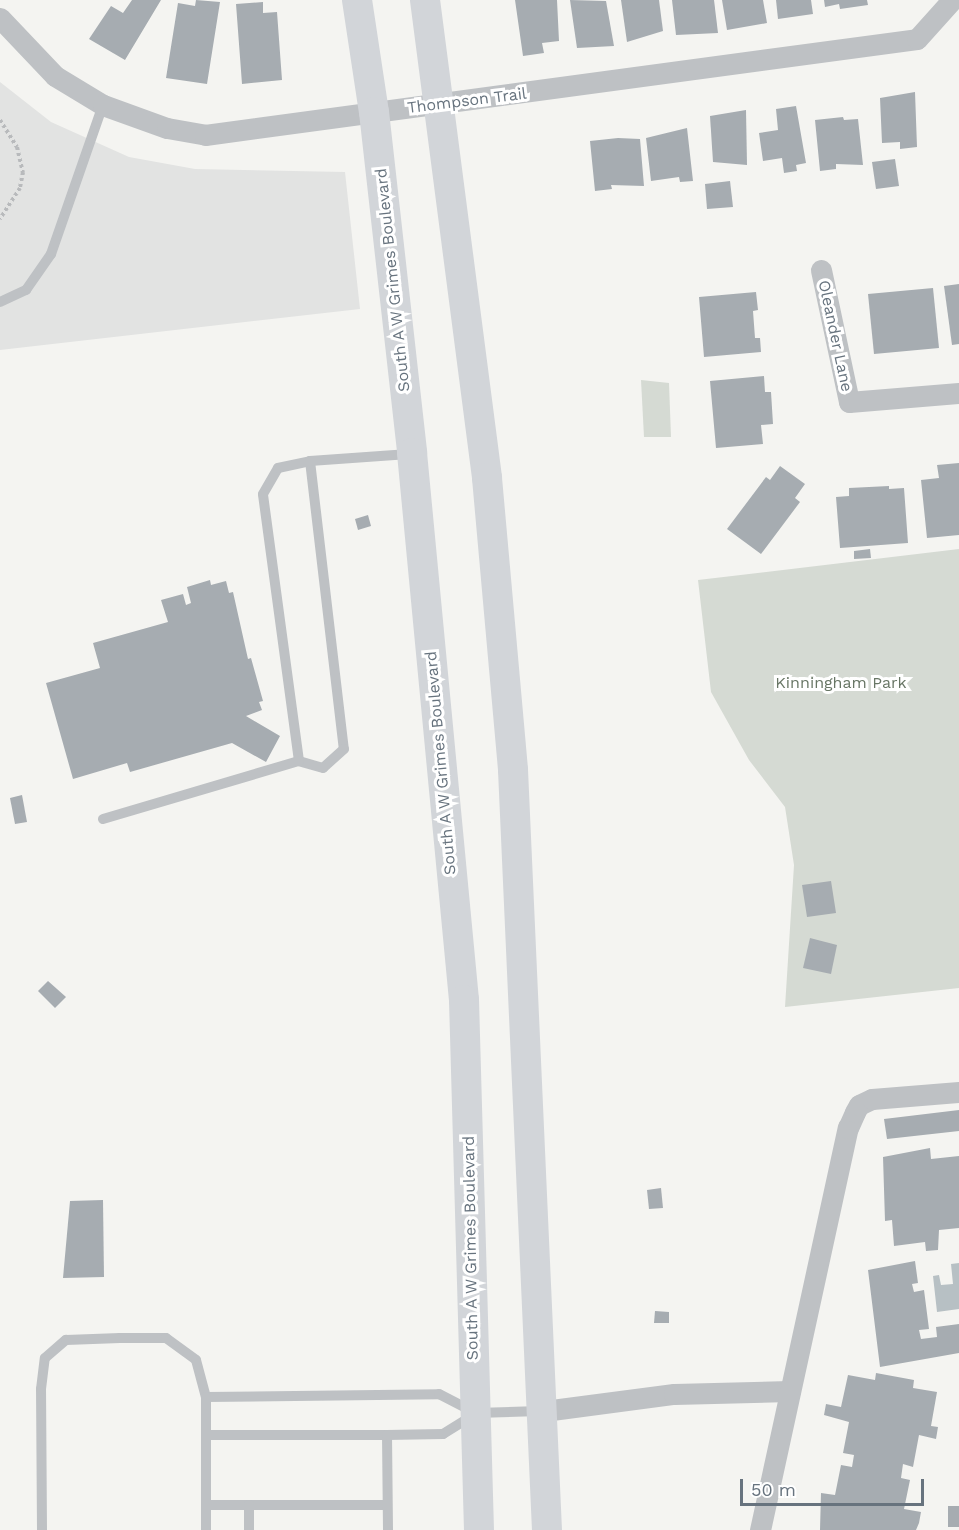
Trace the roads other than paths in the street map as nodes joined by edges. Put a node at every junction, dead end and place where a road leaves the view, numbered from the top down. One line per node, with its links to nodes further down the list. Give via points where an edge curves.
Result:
1 (357, 0): 7 (main road, South A W Grimes Boulevard)
2 (425, 0): 6 (main road)
3 (952, 0): 6 (street, Thompson Trail, via 917,39)
4 (0, 18): 5 (street, Thompson Trail, via 55,76)
5 (103, 105): 7 (street, Thompson Trail, via 167,128 205,135); 9 (lane, via 51,254 26,290)
6 (441, 105): 7 (street, Thompson Trail); 18 (main road, via 486,478 513,770)
7 (374, 112): 11 (main road, South A W Grimes Boulevard)
8 (821, 270): 10 (street, Oleander Lane, via 849,402)
9 (0, 302)
10 (959, 393)
11 (412, 453): 12 (lane); 19 (main road, South A W Grimes Boulevard, via 466,1034)
12 (310, 461): 13 (lane, via 278,468 263,494); 13 (lane, via 344,749 323,768)
13 (299, 761): 14 (lane)
14 (103, 819)
15 (959, 1092): 16 (street, via 872,1099 859,1105 855,1112)
16 (790, 1390): 18 (street, via 674,1394); 31 (street)
17 (206, 1398): 19 (lane, via 439,1394); 20 (lane); 25 (lane, via 196,1360 166,1338 66,1340 45,1358 42,1379)
18 (544, 1411): 19 (lane); 30 (main road)
19 (476, 1413): 21 (lane, via 443,1434); 29 (main road, South A W Grimes Boulevard)
20 (206, 1436): 21 (lane); 23 (lane)
21 (387, 1436): 22 (lane)
22 (387, 1504): 24 (lane); 28 (lane)
23 (206, 1505): 24 (lane); 26 (lane)
24 (249, 1505): 27 (lane)
25 (42, 1530)
26 (206, 1530)
27 (249, 1530)
28 (388, 1530)
29 (479, 1530)
30 (547, 1530)
31 (760, 1530)

